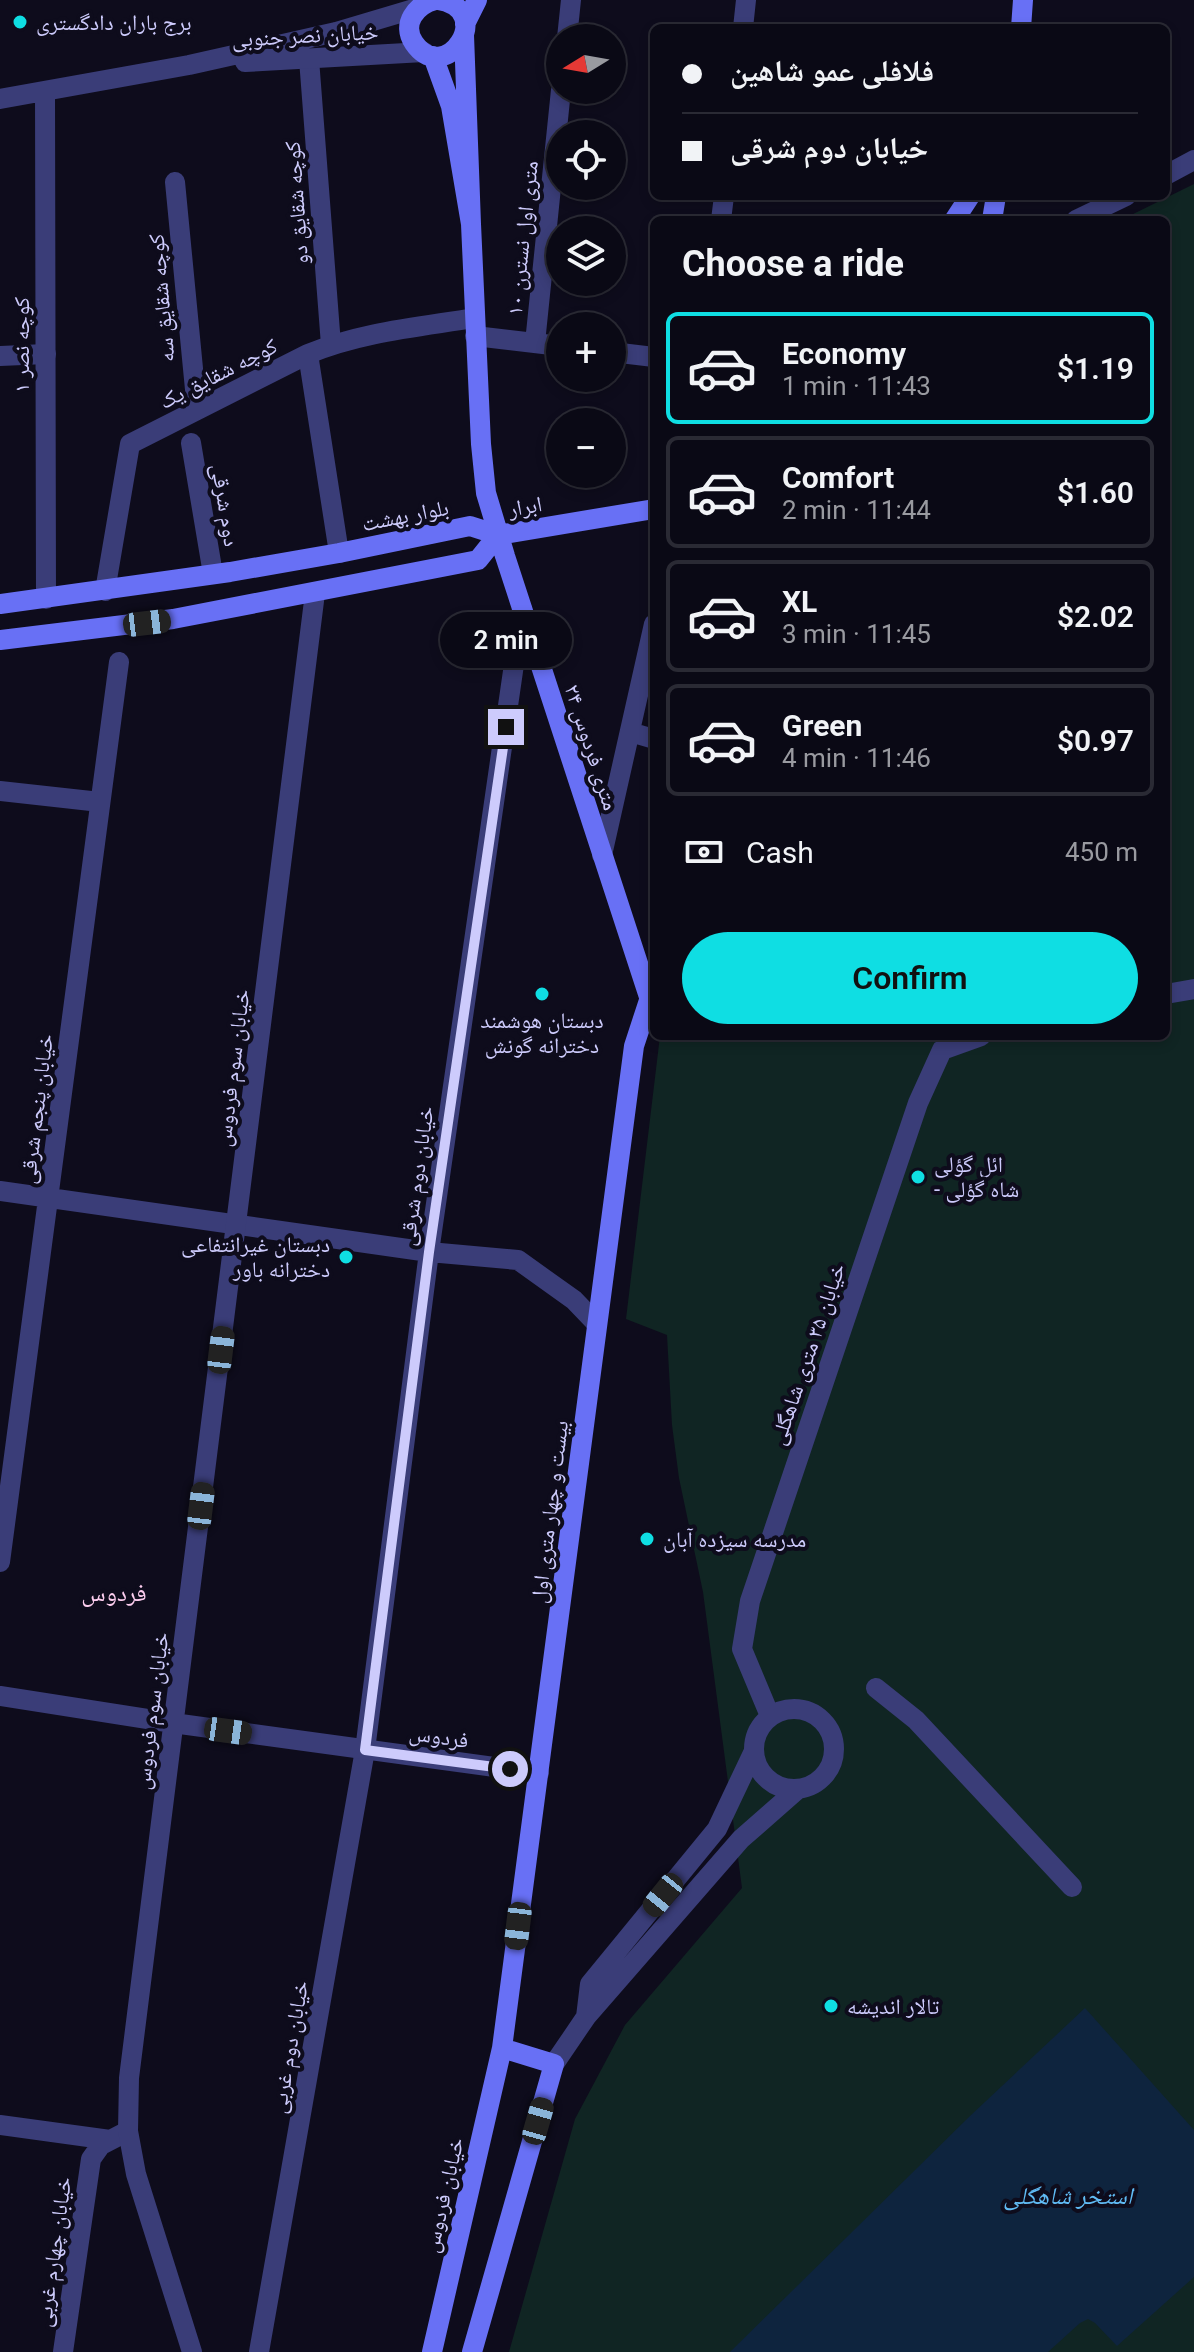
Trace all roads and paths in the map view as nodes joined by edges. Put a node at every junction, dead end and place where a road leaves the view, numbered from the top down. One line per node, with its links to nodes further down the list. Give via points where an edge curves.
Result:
1 (477, 0): 9 (main road)
2 (571, 0): 6 (street)
3 (746, 0): 7 (street)
4 (1023, 0): 8 (main road)
5 (429, 2): 9 (main road, via 455,6); 10 (main road, via 412,16 409,26 415,46); 12 (street, خیابان نصر جنوبی, via 336,32)
6 (568, 24)
7 (743, 24)
8 (1021, 24)
9 (465, 30): 10 (main road, via 453,51); 21 (main road, ۲۴ متری فردوس)
10 (428, 54): 11 (street, خیابان نصر جنوبی); 21 (main road, ۲۴ متری فردوس, via 451,106)
11 (309, 59): 12 (street, خیابان نصر جنوبی); 25 (street, کوچه شقایق دو)
12 (189, 65): 13 (street, خیابان نصر جنوبی)
13 (45, 91): 14 (street, خیابان نصر جنوبی); 26 (street, کوچه نصر ۱)
14 (0, 99)
15 (560, 104): 23 (street, ۱۰ متری اول نسترن)
16 (1194, 160): 17 (street)
17 (1170, 173)
18 (175, 182): 31 (street, کوچه شقایق سه)
19 (1118, 200): 20 (street)
20 (1088, 216)
21 (471, 224): 22 (main road, ۲۴ متری فردوس)
22 (475, 327): 23 (street, کوچه شقایق یک); 25 (street, کوچه شقایق یک, via 361,337); 34 (main road, ۲۴ متری فردوس, via 486,493)
23 (535, 343): 24 (street, کوچه شقایق یک)
24 (546, 344)
25 (331, 345): 27 (street, کوچه شقایق یک)
26 (46, 354): 29 (street); 39 (street, کوچه نصر ۱)
27 (308, 354): 31 (street, کوچه شقایق یک); 35 (street)
28 (626, 354): 30 (street)
29 (0, 356)
30 (650, 357)
31 (197, 410): 37 (street, کوچه شقایق یک, via 130,444)
32 (191, 443): 36 (street, دوم شرقی)
33 (650, 510): 34 (main road, ابرار)
34 (498, 535): 35 (main road, بلوار بهشت, via 470,526); 38 (main road, via 478,560); 41 (main road, ۲۴ متری فردوس)
35 (339, 553): 36 (main road, بلوار بهشت)
36 (213, 574): 37 (main road, بلوار بهشت)
37 (105, 591): 39 (main road, بلوار بهشت)
38 (315, 593): 42 (main road, via 173,619); 57 (street, خیابان سوم فردوس)
39 (46, 599): 40 (main road, بلوار بهشت)
40 (0, 604)
41 (522, 609): 49 (main road, ۲۴ متری فردوس); 58 (street, خیابان دوم شرقی)
42 (0, 640)
43 (650, 642): 45 (street)
44 (119, 662): 48 (street, خیابان پنجم شرقی)
45 (630, 732): 46 (street); 49 (street)
46 (650, 738)
47 (0, 791): 48 (street)
48 (100, 802): 56 (street, خیابان پنجم شرقی)
49 (602, 855): 50 (main road, ۲۴ متری فردوس)
50 (650, 988)
51 (1194, 989): 52 (street)
52 (1170, 993)
53 (650, 994): 59 (main road, بیست و چهار متری اول, via 634,1046)
54 (970, 1040): 63 (street, خیابان ۳۵ متری شاهگلی, via 942,1050 918,1103 750,1601 742,1649)
55 (0, 1191): 56 (street)
56 (48, 1199): 57 (street); 60 (street, خیابان پنجم شرقی)
57 (237, 1226): 58 (street); 64 (street, خیابان سوم فردوس)
58 (429, 1252): 59 (street, via 518,1260 574,1300); 65 (street, خیابان دوم شرقی)
59 (597, 1324): 67 (main road, بیست و چهار متری اول)
60 (0, 1562)
61 (876, 1688): 69 (street, via 916,1720)
62 (0, 1696): 64 (street, فردوس)
63 (770, 1716): 66 (street, via 754,1739); 68 (street, via 781,1710 805,1710 825,1723 831,1734 829,1770)
64 (173, 1723): 65 (street, فردوس); 74 (street, خیابان سوم فردوس)
65 (365, 1750): 67 (street, فردوس); 77 (street, خیابان دوم غربی)
66 (753, 1753): 68 (street, via 763,1776 785,1789); 70 (street, via 717,1829 590,1984)
67 (539, 1773): 71 (main road, بیست و چهار متری اول)
68 (798, 1789): 70 (street, via 741,1839)
69 (1072, 1887)
70 (586, 2017): 72 (street)
71 (502, 2048): 72 (main road); 78 (main road, خیابان فردوس)
72 (554, 2064): 79 (main road)
73 (0, 2125): 74 (street)
74 (119, 2135): 75 (street, خیابان چهارم غربی, via 101,2145 91,2159); 76 (street, خیابان سوم فردوس)
75 (63, 2352)
76 (192, 2352)
77 (259, 2352)
78 (432, 2352)
79 (472, 2352)

